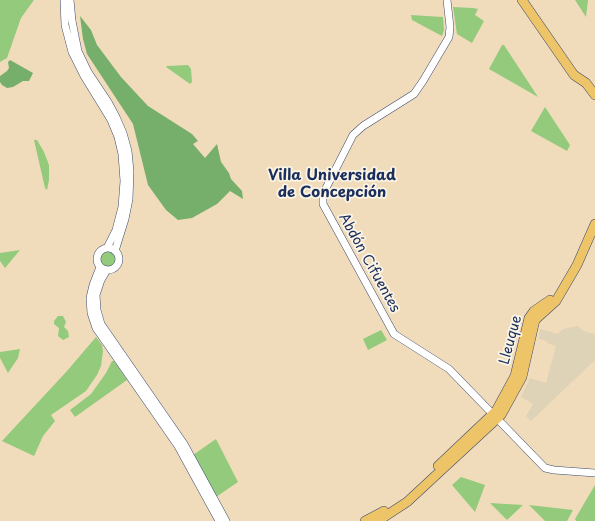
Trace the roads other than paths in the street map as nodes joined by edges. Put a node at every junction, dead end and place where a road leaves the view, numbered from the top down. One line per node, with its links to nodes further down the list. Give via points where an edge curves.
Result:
1 (64, 0): 9 (street, via 65,25 72,52 111,120 122,154 123,202)
2 (70, 0): 9 (street, via 78,51 114,113 128,151 129,199 125,219)
3 (447, 0): 12 (street, Abdón Cifuentes, via 449,36 418,90 353,135 323,194 322,201 394,334 449,369)
4 (522, 0): 6 (main road)
5 (527, 0): 6 (main road)
6 (535, 20): 7 (main road, via 574,75 586,83)
7 (595, 95)
8 (595, 224): 12 (main road, Lleuque, via 577,264 557,299 549,300 529,318 518,378)
9 (111, 249): 10 (street, via 102,250 98,255 97,261); 10 (street, via 118,258 118,263 112,269)
10 (104, 268): 11 (street, via 92,289 90,303 94,323)
11 (106, 337): 15 (street, via 178,446); 16 (street, via 180,438)
12 (495, 417): 13 (street, Abdón Cifuentes, via 545,468); 14 (main road, Lleuque, via 407,502)
13 (595, 474)
14 (382, 518): 17 (main road, Lleuque)
15 (219, 521)
16 (226, 521)
17 (366, 521)

